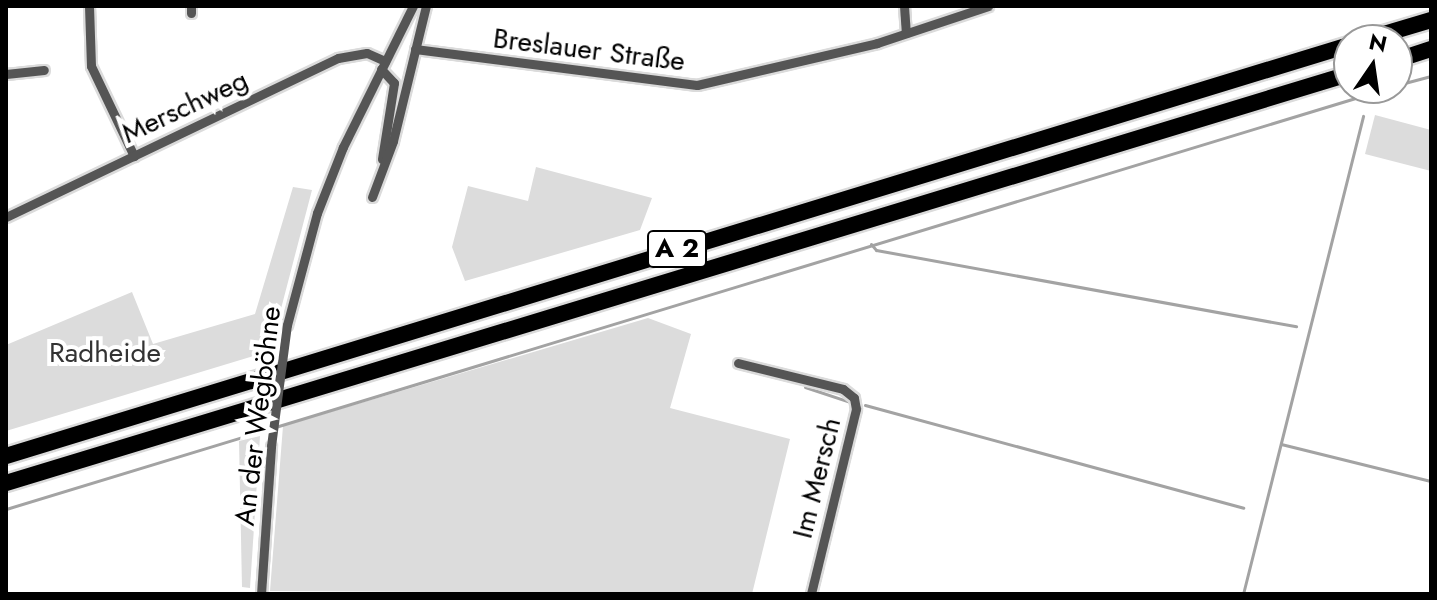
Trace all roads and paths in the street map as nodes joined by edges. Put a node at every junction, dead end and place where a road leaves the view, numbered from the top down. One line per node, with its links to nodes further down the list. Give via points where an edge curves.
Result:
1 (89, 6): 13 (street, via 91,66)
2 (413, 6): 9 (street, An der Wegböhne)
3 (426, 6): 7 (street)
4 (904, 6): 6 (street)
5 (988, 6): 6 (street, Breslauer Straße)
6 (906, 33): 7 (street, Breslauer Straße, via 697,85)
7 (415, 49): 14 (street)
8 (1333, 50): 18 (highway, A 2)
9 (383, 65): 13 (street, Merschweg, via 367,53 338,58); 14 (street, via 394,83); 20 (street, An der Wegböhne, bridge, via 317,213 287,325 271,446)
10 (44, 70): 11 (street)
11 (6, 74)
12 (1333, 79): 19 (highway, A 2)
13 (134, 156): 16 (street, Merschweg)
14 (382, 166): 15 (street)
15 (372, 197)
16 (6, 217)
17 (738, 363): 21 (street, Im Mersch, via 843,389 854,398 856,409)
18 (6, 456)
19 (6, 483)
20 (261, 594)
21 (811, 594)

